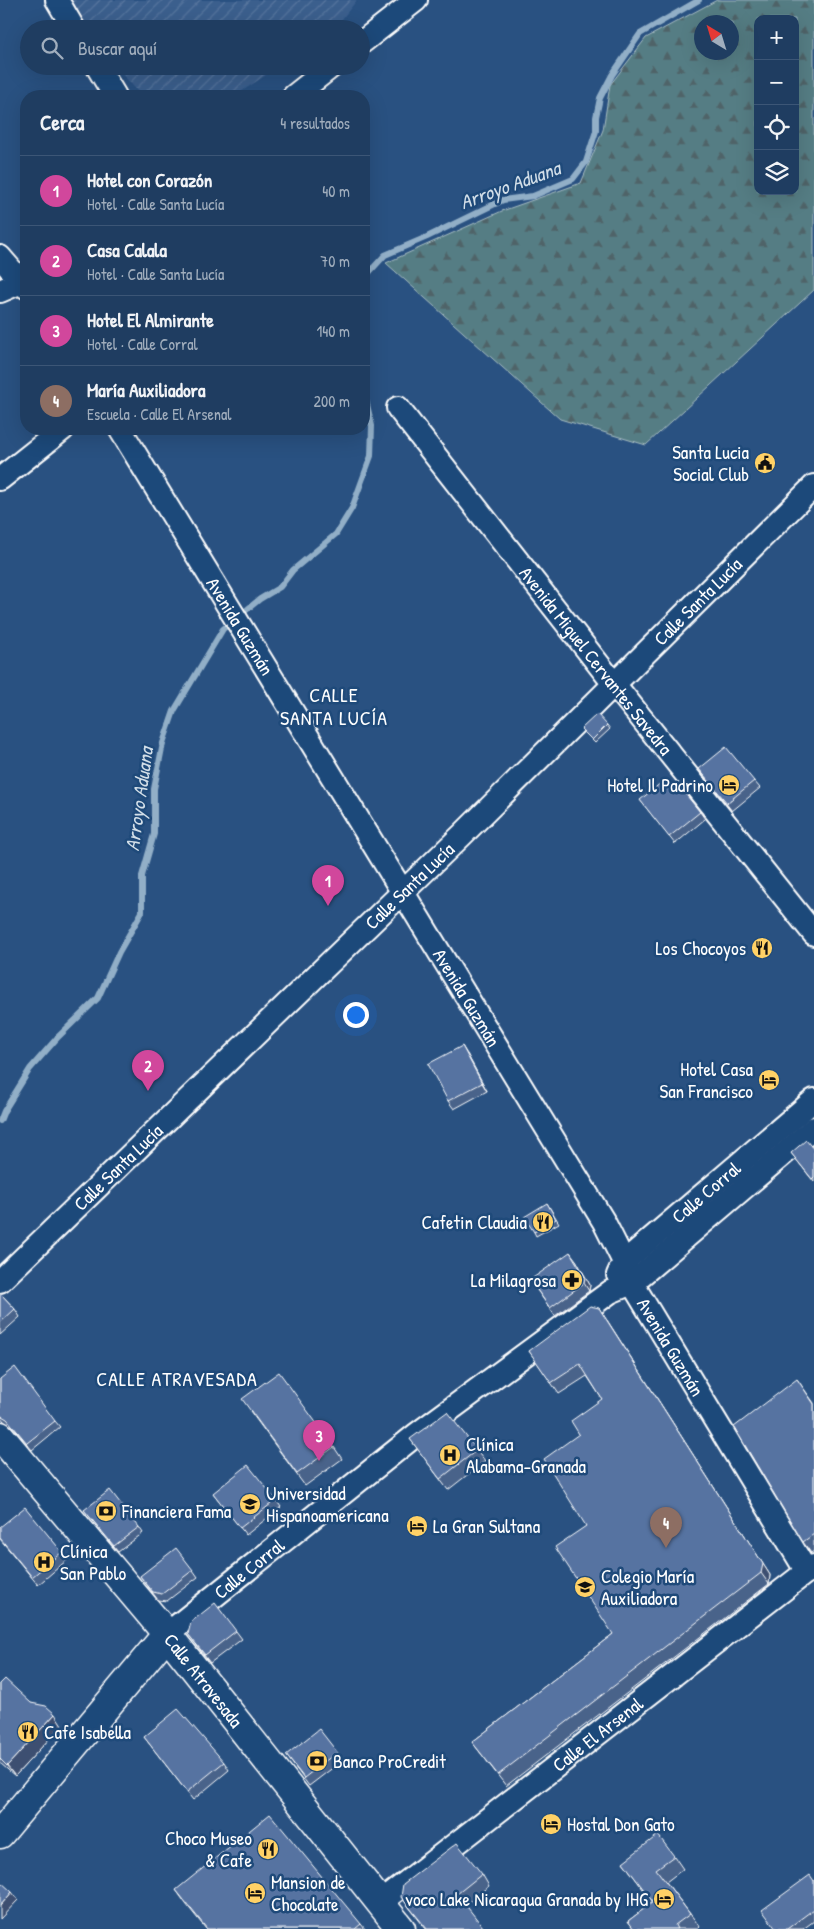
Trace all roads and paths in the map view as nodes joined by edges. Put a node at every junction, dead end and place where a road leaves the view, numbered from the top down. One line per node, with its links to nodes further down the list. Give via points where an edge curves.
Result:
1 (57, 0): 3 (street)
2 (416, 0): 4 (street)
3 (69, 20)
4 (370, 36)
5 (102, 75): 7 (street)
6 (321, 75): 8 (street)
7 (111, 90)
8 (302, 90)
9 (0, 257): 10 (street)
10 (20, 278)
11 (20, 285): 12 (street)
12 (0, 291)
13 (398, 408): 18 (street, Avenida Miguel Cervantes Savedra)
14 (55, 435): 16 (street)
15 (124, 435): 19 (street, Avenida Guzmán)
16 (0, 479)
17 (814, 486): 18 (street, Calle Santa Lucía)
18 (614, 684): 19 (street, Calle Santa Lucía); 20 (street, Avenida Miguel Cervantes Savedra)
19 (402, 891): 23 (street, Avenida Guzmán, via 604,1222); 24 (street, Calle Santa Lucía)
20 (814, 934)
21 (814, 1100): 23 (street, Calle Corral)
22 (814, 1128): 25 (street, Calle Corral)
23 (624, 1262): 25 (street, Avenida Guzmán); 26 (street, Calle Corral)
24 (0, 1281)
25 (632, 1283): 26 (street, Calle Corral); 28 (street, Avenida Guzmán)
26 (610, 1292): 29 (street, Calle Corral, via 417,1434)
27 (0, 1436): 29 (street, Calle Atravesada)
28 (811, 1569): 31 (street, Calle El Arsenal)
29 (167, 1634): 30 (street, Calle Corral); 31 (street, Calle Atravesada)
30 (3, 1823)
31 (380, 1902): 32 (street, Calle Atravesada)
32 (401, 1929)

